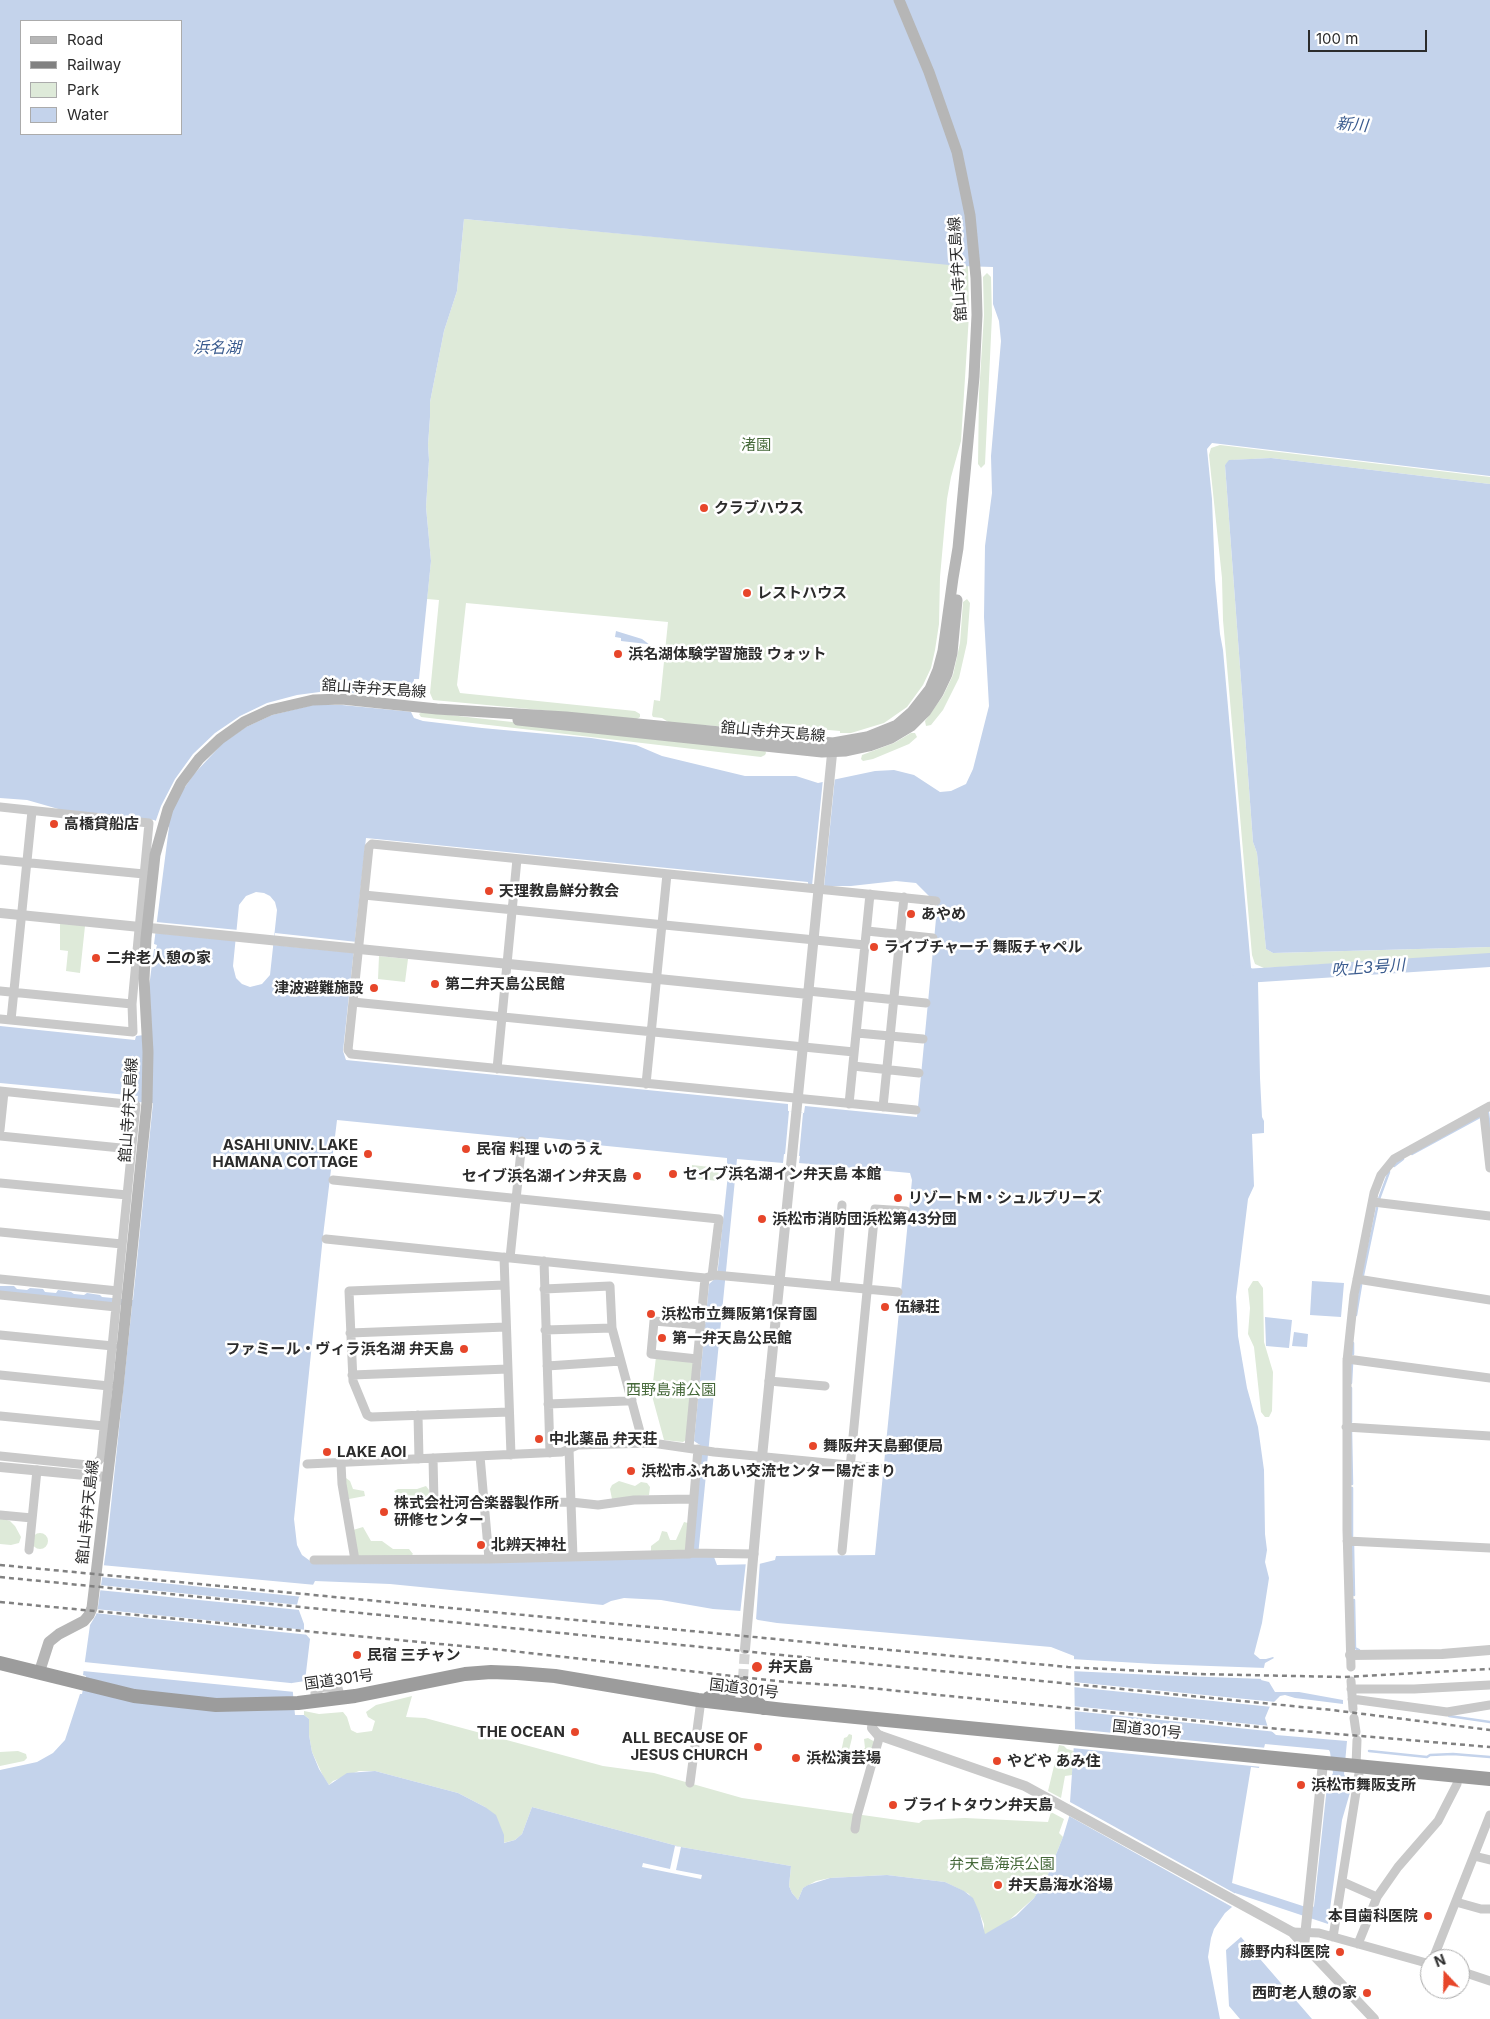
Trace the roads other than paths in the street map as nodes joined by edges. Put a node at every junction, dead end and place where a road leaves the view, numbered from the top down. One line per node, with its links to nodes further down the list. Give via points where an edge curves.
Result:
1 (898, 0): 2 (main road, 舘山寺弁天島線, via 929,72 955,145 970,215 976,267 974,377 958,548 941,661 934,680 910,721)
2 (832, 751): 10 (street); 19 (main road, 舘山寺弁天島線, via 566,717 327,699 284,706 257,716 220,739 199,759 174,795 155,855)
3 (0, 807): 4 (street)
4 (32, 811): 7 (street); 8 (street, via 149,822)
5 (517, 859): 9 (street); 12 (street, via 372,844); 15 (street)
6 (0, 860): 7 (street)
7 (27, 862): 8 (street); 17 (street)
8 (144, 874): 19 (street)
9 (667, 874): 10 (street); 18 (street)
10 (818, 888): 11 (street); 23 (street)
11 (870, 894): 13 (street); 20 (street)
12 (364, 895): 15 (street); 25 (street)
13 (904, 897): 14 (street); 21 (street)
14 (936, 900)
15 (512, 910): 18 (street); 26 (street)
16 (0, 913): 17 (street)
17 (22, 915): 19 (street); 29 (street)
18 (662, 925): 23 (street); 27 (street)
19 (147, 928): 25 (street); 35 (street); 82 (main road, 舘山寺弁天島線, via 143,996 147,1102)
20 (866, 931): 21 (street); 24 (street)
21 (900, 935): 22 (street); 32 (street)
22 (933, 938)
23 (813, 940): 24 (street); 30 (street)
24 (865, 945): 31 (street)
25 (357, 949): 26 (street); 33 (street)
26 (507, 964): 27 (street); 36 (street)
27 (657, 979): 30 (street); 39 (street)
28 (0, 991): 29 (street)
29 (14, 992): 35 (street); 38 (street)
30 (808, 992): 31 (street); 43 (street)
31 (860, 996): 32 (street); 40 (street)
32 (894, 1000): 34 (street); 41 (street)
33 (353, 1002): 36 (street); 46 (street, via 348,1050 351,1054)
34 (926, 1003)
35 (132, 1004): 38 (street, via 133,1032)
36 (502, 1017): 39 (street); 46 (street)
37 (0, 1019): 38 (street)
38 (11, 1020)
39 (651, 1032): 43 (street); 49 (street)
40 (856, 1033): 41 (street); 44 (street)
41 (890, 1036): 42 (street); 47 (street)
42 (922, 1039)
43 (802, 1047): 44 (street); 51 (street)
44 (854, 1052): 45 (street)
45 (853, 1066): 47 (street); 52 (street)
46 (496, 1069): 49 (street)
47 (887, 1070): 48 (street); 53 (street)
48 (919, 1073)
49 (646, 1084): 51 (street)
50 (2, 1091): 56 (street); 59 (street, via 136,1105)
51 (797, 1098): 52 (street); 77 (street)
52 (849, 1104): 53 (street)
53 (883, 1107): 55 (street)
54 (1486, 1108): 60 (street); 65 (street, via 1394,1158 1381,1174)
55 (916, 1110)
56 (0, 1130)
57 (0, 1136): 59 (street)
58 (522, 1141): 64 (street)
59 (131, 1149): 63 (street)
60 (1490, 1168)
61 (333, 1180): 64 (street)
62 (0, 1183): 63 (street)
63 (127, 1196): 71 (street)
64 (516, 1199): 72 (street); 74 (street, via 719,1219)
65 (1373, 1202): 68 (street); 76 (street)
66 (842, 1205): 79 (street)
67 (906, 1211): 81 (street, via 875,1208)
68 (1490, 1216)
69 (0, 1232): 71 (street)
70 (326, 1239): 72 (street)
71 (122, 1244): 82 (street)
72 (507, 1258): 73 (street); 78 (street)
73 (544, 1261): 74 (street); 80 (street)
74 (711, 1276): 77 (street); 87 (street)
75 (0, 1279): 82 (street)
76 (1357, 1279): 85 (street); 95 (street)
77 (779, 1281): 79 (street); 102 (street)
78 (505, 1285): 88 (street); 91 (street, via 349,1291)
79 (835, 1286): 81 (street)
80 (544, 1289): 89 (street, via 610,1286); 90 (street)
81 (867, 1289): 83 (street); 125 (street)
82 (121, 1292): 86 (main road, 舘山寺弁天島線)
83 (898, 1292)
84 (0, 1295): 86 (street)
85 (1490, 1300)
86 (120, 1305): 93 (street); 129 (main road, 舘山寺弁天島線)
87 (701, 1325): 94 (street); 94 (street, via 654,1321 646,1354)
88 (506, 1327): 91 (street); 98 (street)
89 (612, 1328): 90 (street); 96 (street)
90 (546, 1330): 97 (street)
91 (350, 1334): 99 (street)
92 (0, 1335): 93 (street)
93 (113, 1346): 103 (street)
94 (697, 1359): 114 (street)
95 (1347, 1359): 101 (street); 111 (street)
96 (622, 1361): 97 (street); 105 (street)
97 (547, 1366): 106 (street)
98 (508, 1369): 99 (street); 107 (street)
99 (352, 1375): 108 (street, via 367,1416)
100 (0, 1376): 103 (street)
101 (1490, 1378)
102 (769, 1381): 104 (street); 120 (street)
103 (109, 1386): 110 (street)
104 (825, 1386)
105 (632, 1400): 106 (street); 113 (street)
106 (548, 1404): 116 (street)
107 (509, 1412): 108 (street); 117 (street)
108 (418, 1415): 122 (street)
109 (0, 1416): 110 (street)
110 (104, 1426): 118 (street, via 100,1458 95,1464)
111 (1346, 1427): 112 (street); 136 (street)
112 (1490, 1436)
113 (643, 1443): 114 (street); 115 (street, via 578,1445)
114 (695, 1448): 120 (street); 130 (street)
115 (569, 1449): 116 (street); 132 (street)
116 (550, 1453): 117 (street)
117 (511, 1454): 119 (street)
118 (0, 1456)
119 (480, 1456): 121 (street); 133 (street)
120 (762, 1457): 125 (street); 142 (street)
121 (432, 1458): 122 (street); 131 (street)
122 (420, 1459): 123 (street)
123 (341, 1463): 124 (street); 145 (street)
124 (307, 1464)
125 (850, 1465): 127 (street); 139 (street)
126 (0, 1467): 128 (street)
127 (880, 1468)
128 (37, 1470): 129 (street); 135 (street)
129 (106, 1477): 151 (main road, 舘山寺弁天島線, via 91,1612 80,1624 49,1642)
130 (694, 1499): 132 (street, via 634,1500 598,1505); 140 (street)
131 (434, 1502)
132 (571, 1502): 133 (street); 141 (street)
133 (484, 1504): 143 (street)
134 (0, 1515): 135 (street)
135 (32, 1518): 138 (street)
136 (1347, 1541): 137 (street); 148 (street)
137 (1490, 1548)
138 (29, 1550)
139 (842, 1551)
140 (693, 1553): 141 (street); 142 (street)
141 (573, 1557): 143 (street)
142 (753, 1557): 146 (street)
143 (489, 1559): 145 (street)
144 (314, 1560): 145 (street)
145 (355, 1560)
146 (745, 1649)
147 (1490, 1650): 148 (street)
148 (1350, 1655): 150 (street)
149 (0, 1663): 151 (highway, 国道301号)
150 (1350, 1667)
151 (39, 1673): 153 (highway, 国道301号, via 134,1696 243,1706 341,1698 465,1674 504,1672 555,1676)
152 (1490, 1685): 154 (street, via 1414,1689 1351,1685)
153 (701, 1700): 156 (highway, 国道301号); 156 (highway, via 725,1694 742,1681 747,1693); 163 (street)
154 (1352, 1700): 155 (street, via 1447,1712); 160 (street)
155 (1490, 1705)
156 (763, 1708): 157 (highway, 国道301号)
157 (872, 1720): 158 (street, via 872,1728); 159 (highway, 国道301号)
158 (880, 1736): 165 (street); 173 (street, via 1013,1780)
159 (1326, 1764): 160 (highway, 国道301号); 174 (street)
160 (1355, 1766): 161 (highway, 国道301号); 169 (street)
161 (1458, 1776): 162 (highway, 国道301号); 170 (street, via 1455,1790 1438,1821)
162 (1490, 1779)
163 (690, 1783)
164 (1490, 1816): 166 (street)
165 (855, 1829)
166 (1487, 1833): 167 (street)
167 (1474, 1856): 168 (street); 171 (street)
168 (1490, 1860)
169 (1343, 1882): 170 (street); 175 (street)
170 (1377, 1897): 176 (street)
171 (1456, 1902): 172 (street); 178 (street)
172 (1490, 1909)
173 (1292, 1932): 174 (street); 177 (street)
174 (1305, 1932): 175 (street); 177 (street)
175 (1333, 1937): 176 (street)
176 (1358, 1944): 179 (street)
177 (1304, 1946): 182 (street)
178 (1437, 1949)
179 (1420, 1961)
180 (1470, 1974): 181 (street)
181 (1490, 1981)
182 (1373, 2017)

